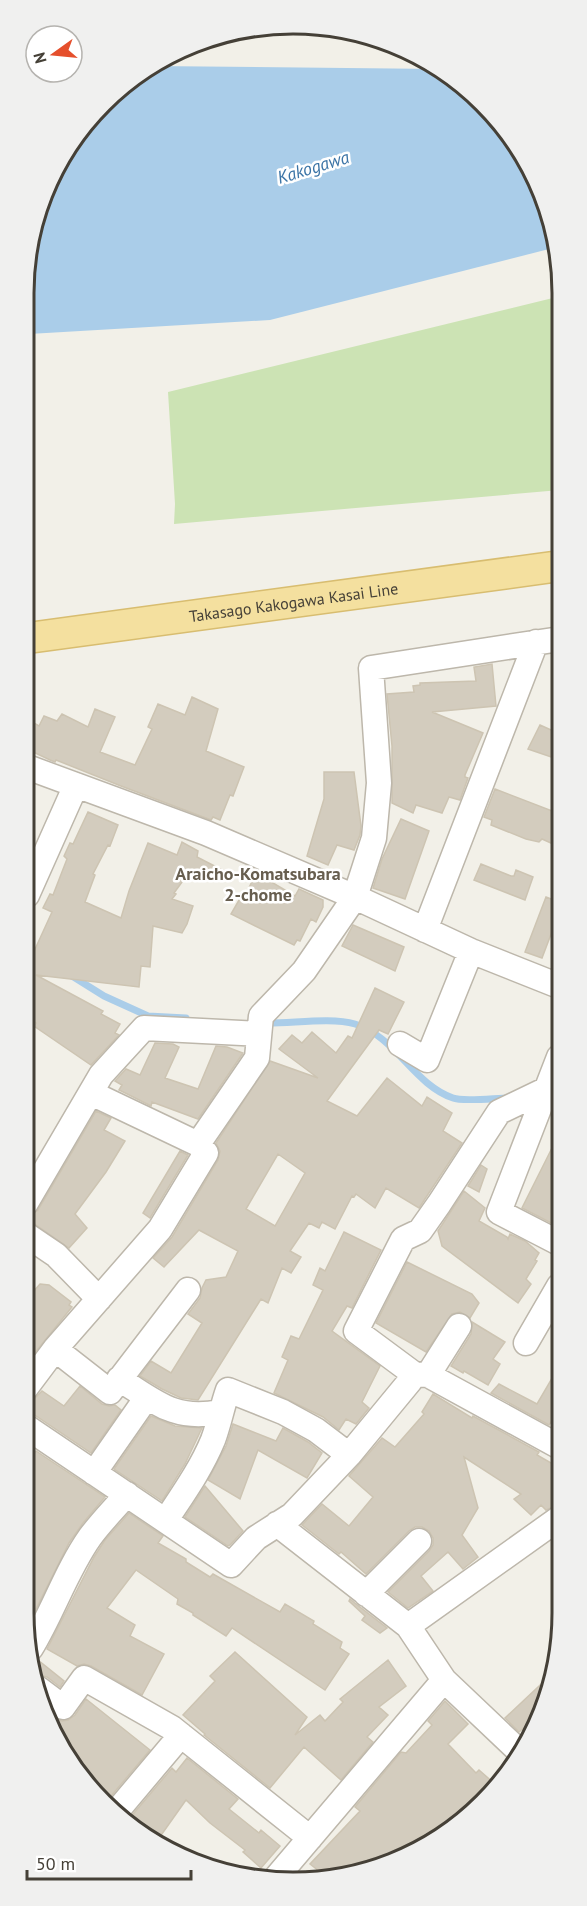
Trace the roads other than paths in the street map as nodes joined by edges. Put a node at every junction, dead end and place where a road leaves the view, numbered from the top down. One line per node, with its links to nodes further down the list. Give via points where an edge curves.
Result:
1 (552, 567): 2 (main road, Takasago Kakogawa Kasai Line)
2 (34, 637)
3 (548, 641): 7 (street, via 371,668 379,783 374,838); 8 (street)
4 (34, 770): 5 (street)
5 (76, 785): 6 (street); 7 (street, via 206,833)
6 (34, 879)
7 (355, 897): 8 (street); 11 (street, via 304,971 261,1016)
8 (425, 930): 9 (street)
9 (471, 951): 10 (street); 12 (street, via 427,1060)
10 (552, 983)
11 (259, 1034): 15 (street, via 144,1028 101,1075); 16 (street, via 257,1058)
12 (400, 1044)
13 (552, 1076): 14 (street)
14 (547, 1089): 18 (street, via 499,1212); 26 (street, via 500,1112 420,1231 403,1239 356,1331)
15 (91, 1093): 16 (street); 17 (street)
16 (198, 1144): 22 (street, via 206,1154 160,1229)
17 (34, 1189)
18 (552, 1239)
19 (34, 1240): 22 (street, via 56,1255)
20 (188, 1290): 28 (street)
21 (552, 1298): 24 (street)
22 (99, 1299): 25 (street)
23 (459, 1326): 26 (street)
24 (526, 1343)
25 (55, 1349): 27 (street); 28 (street, via 110,1392)
26 (421, 1375): 32 (street); 33 (street)
27 (34, 1377)
28 (119, 1379): 29 (street)
29 (147, 1397): 30 (street, via 179,1413 196,1416); 34 (street)
30 (220, 1412): 33 (street, via 228,1390 283,1412); 36 (street, via 201,1467)
31 (34, 1432): 34 (street)
32 (552, 1443)
33 (349, 1455): 38 (street, via 292,1515)
34 (94, 1473): 35 (street)
35 (126, 1494): 36 (street); 42 (street, via 90,1537)
36 (166, 1520): 38 (street, via 231,1565 256,1538)
37 (552, 1523): 41 (street)
38 (278, 1524): 40 (street)
39 (419, 1542): 40 (street)
40 (366, 1594): 41 (street)
41 (408, 1626): 43 (street)
42 (36, 1639)
43 (444, 1680): 46 (street); 48 (street)
44 (48, 1696): 45 (street, via 63,1707 84,1678)
45 (181, 1735): 47 (street); 48 (street)
46 (514, 1748)
47 (121, 1805)
48 (310, 1838): 49 (street)
49 (282, 1871)

